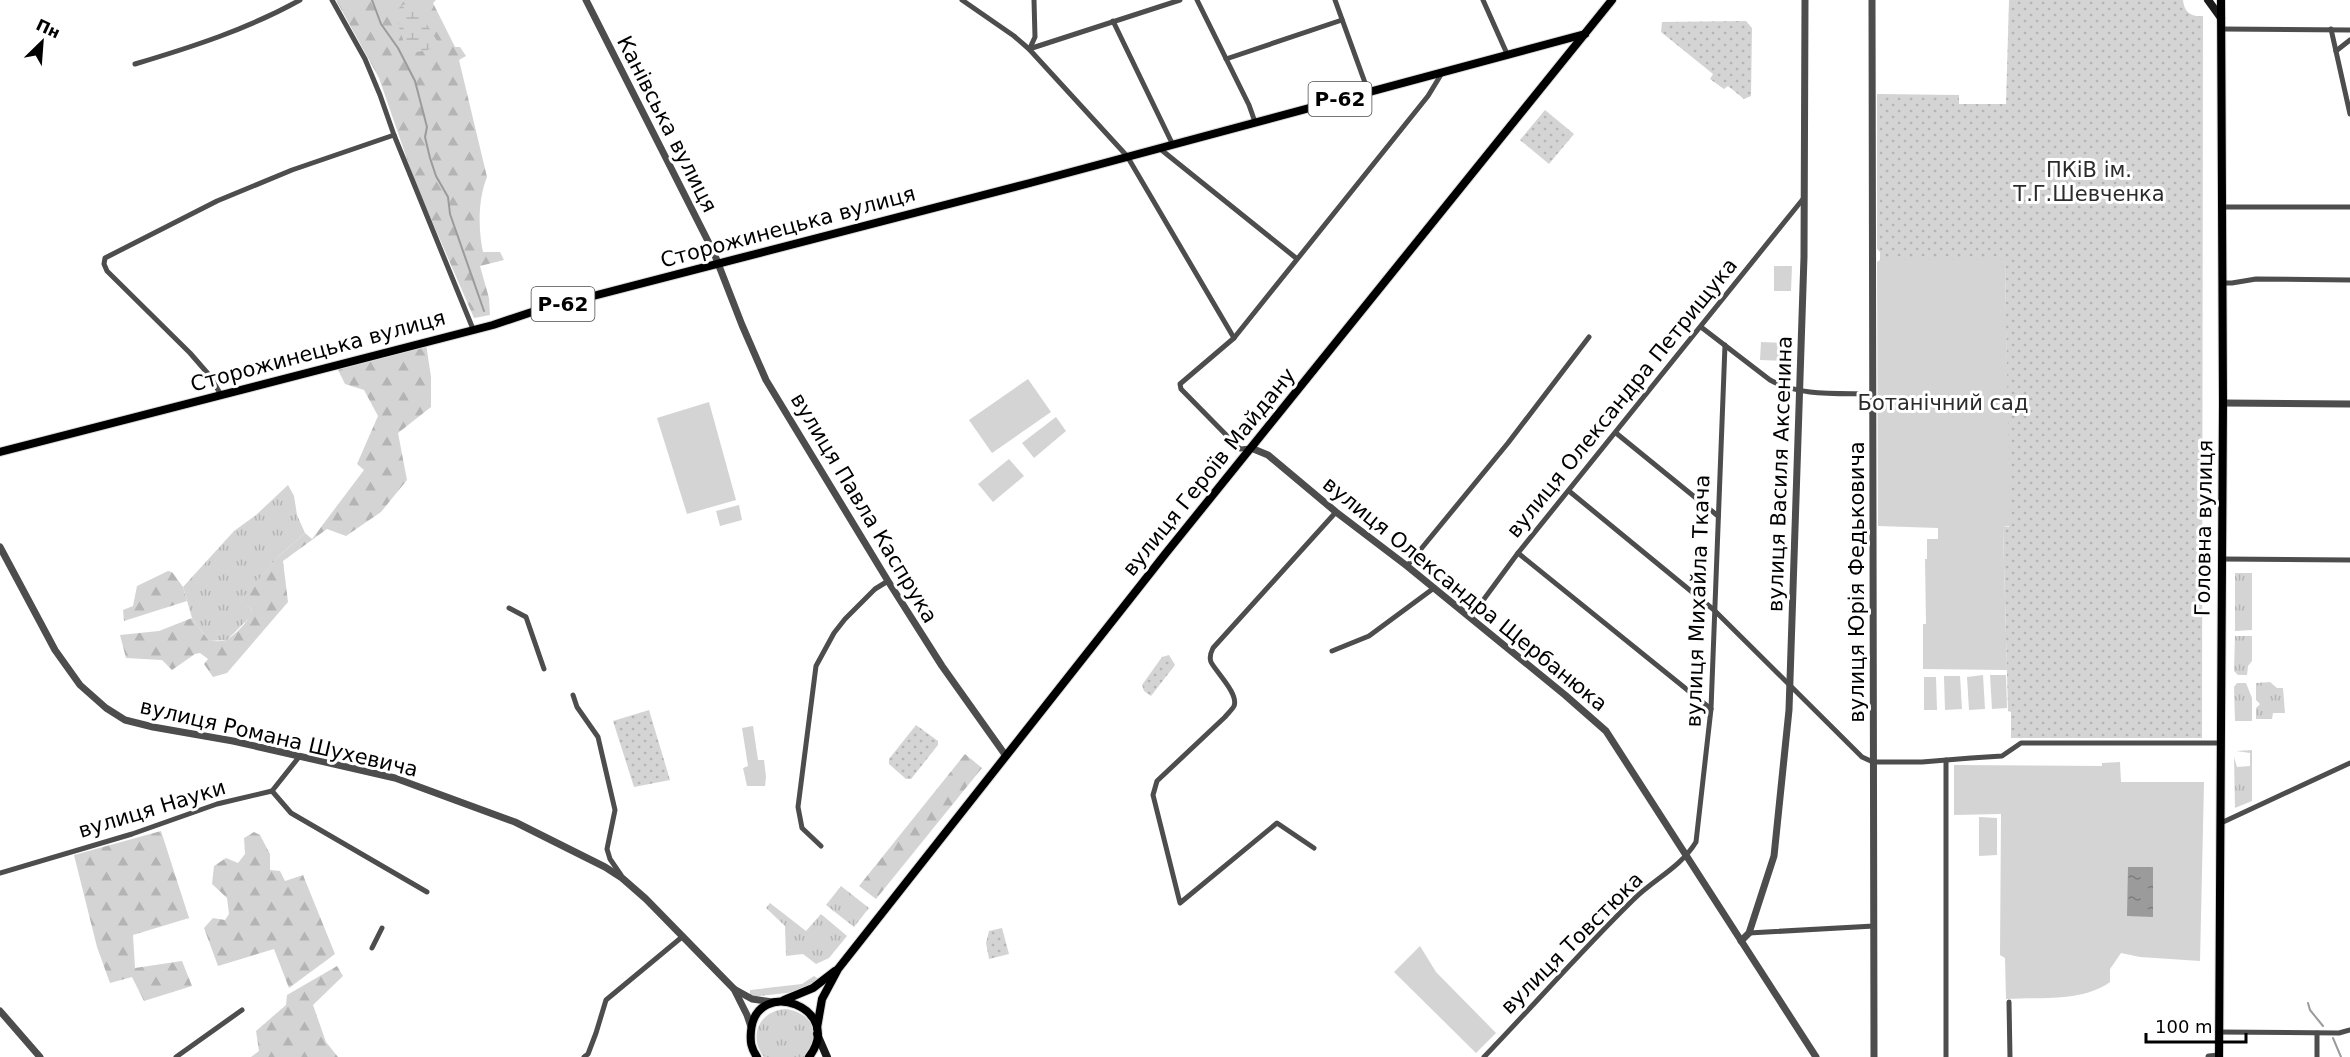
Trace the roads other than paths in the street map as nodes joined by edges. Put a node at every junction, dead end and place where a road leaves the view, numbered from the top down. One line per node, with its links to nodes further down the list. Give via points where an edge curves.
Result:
1 (300, 0): 27 (street, via 222,37)
2 (332, 0): 32 (street, via 365,59)
3 (585, 0): 40 (street, Канівська вулиця)
4 (962, 0): 23 (street)
5 (1034, 0): 23 (street, via 1035,37)
6 (1180, 0): 17 (street)
7 (1197, 0): 26 (street)
8 (1335, 0): 16 (street)
9 (1483, 0): 25 (street)
10 (1612, 0): 21 (main road, вулиця Героїв Майдану)
11 (1805, 0): 36 (street, вулиця Василя Аксенина)
12 (1872, 0): 49 (street, вулиця Юрія Федьковича)
13 (2208, 0): 15 (main road)
14 (2221, 0): 15 (main road, Головна вулиця)
15 (2221, 18): 18 (main road, Головна вулиця)
16 (1342, 20): 26 (street); 29 (street)
17 (1113, 21): 23 (street); 33 (street)
18 (2221, 29): 19 (street); 37 (main road, Головна вулиця)
19 (2331, 29): 20 (street); 24 (street)
20 (2350, 30)
21 (1585, 34): 25 (main road, Сторожинецька вулиця / Р-62); 54 (main road, вулиця Героїв Майдану)
22 (2350, 40): 24 (street)
23 (1029, 49): 35 (street)
24 (2336, 51): 30 (street)
25 (1508, 56): 28 (main road, Сторожинецька вулиця / Р-62)
26 (1226, 59): 31 (street)
27 (135, 64)
28 (1442, 73): 29 (main road, Сторожинецька вулиця / Р-62); 39 (street, via 1428,96)
29 (1368, 91): 31 (main road, Сторожинецька вулиця / Р-62)
30 (2350, 114)
31 (1255, 122): 33 (main road, Сторожинецька вулиця / Р-62)
32 (394, 135): 44 (street); 50 (street, via 216,201 105,258 107,271 190,353)
33 (1172, 143): 34 (main road, Сторожинецька вулиця / Р-62)
34 (1158, 147): 35 (main road, Сторожинецька вулиця / Р-62); 39 (street)
35 (1127, 156): 40 (main road, Сторожинецька вулиця / Р-62); 46 (street)
36 (1803, 200): 43 (street, вулиця Олександра Петрищука); 48 (street, вулиця Василя Аксенина)
37 (2223, 207): 38 (street); 42 (main road, Головна вулиця)
38 (2350, 207)
39 (1296, 258): 46 (street)
40 (719, 264): 44 (main road, Сторожинецька вулиця / Р-62); 64 (street, вулиця Павла Каспрука, via 766,380)
41 (2350, 280): 42 (street, via 2256,279)
42 (2222, 283): 51 (main road, Головна вулиця)
43 (1701, 327): 47 (street); 53 (street, вулиця Олександра Петрищука)
44 (473, 329): 50 (main road, Сторожинецька вулиця / Р-62)
45 (1589, 337): 63 (street)
46 (1234, 338): 54 (street, via 1180,384 1240,449)
47 (1725, 345): 48 (street, via 1770,380); 58 (street, вулиця Михайла Ткача)
48 (1799, 392): 49 (street); 71 (street, вулиця Василя Аксенина)
49 (1873, 394): 78 (street, вулиця Юрія Федьковича)
50 (221, 395): 55 (main road, Сторожинецька вулиця / Р-62)
51 (2223, 403): 52 (street); 61 (main road, Головна вулиця)
52 (2350, 404)
53 (1616, 433): 56 (street, вулиця Олександра Петрищука); 58 (street)
54 (1251, 448): 57 (street, вулиця Олександра Щербанюка, via 1268,455); 75 (main road, вулиця Героїв Майдану)
55 (0, 452)
56 (1569, 491): 60 (street, вулиця Олександра Петрищука); 67 (street)
57 (1336, 512): 63 (street, вулиця Олександра Щербанюка); 83 (street, via 1213,648 1211,662 1222,675 1235,700 1234,706 1157,781 1153,795 1180,903 1277,824)
58 (1718, 516): 67 (street, вулиця Михайла Ткача)
59 (0, 547): 76 (street, вулиця Романа Шухевича, via 55,650 80,685 106,708 125,720)
60 (1518, 554): 68 (street, вулиця Олександра Петрищука); 73 (street)
61 (2222, 559): 62 (street); 74 (main road, Головна вулиця)
62 (2350, 560)
63 (1407, 566): 65 (street, вулиця Олександра Щербанюка)
64 (888, 581): 75 (street, вулиця Павла Каспрука); 82 (street, via 845,620 816,666 798,807 802,828)
65 (1434, 588): 68 (street, вулиця Олександра Щербанюка); 69 (street, via 1369,636)
66 (509, 608): 70 (street, via 526,617)
67 (1714, 610): 71 (street); 73 (street, вулиця Михайла Ткача)
68 (1470, 618): 84 (street, вулиця Олександра Щербанюка, via 1606,731)
69 (1332, 651)
70 (544, 669)
71 (1790, 686): 78 (street, via 1862,757); 90 (street, вулиця Василя Аксенина, via 1774,856)
72 (573, 695): 86 (street, via 598,737 615,810 607,849)
73 (1712, 709): 84 (street, вулиця Михайла Ткача, via 1696,842)
74 (2220, 743): 77 (street, via 2021,743 2002,756); 81 (main road, Головна вулиця)
75 (1006, 756): 94 (main road, вулиця Героїв Майдану)
76 (299, 757): 80 (street); 86 (street, вулиця Романа Шухевича, via 396,778 515,822)
77 (1946, 760): 78 (street); 114 (street)
78 (1873, 762): 88 (street, вулиця Юрія Федьковича)
79 (2350, 763): 81 (street)
80 (272, 792): 85 (street, вулиця Науки, via 217,804); 87 (street, via 291,813)
81 (2221, 823): 103 (main road, Головна вулиця)
82 (821, 846)
83 (1314, 848)
84 (1687, 857): 92 (street, вулиця Олександра Щербанюка); 111 (street, вулиця Товстюка, via 1637,896)
85 (0, 873)
86 (622, 878): 91 (street, вулиця Романа Шухевича)
87 (428, 892)
88 (1874, 926): 90 (street); 113 (street, вулиця Юрія Федьковича)
89 (382, 928): 93 (street)
90 (1749, 933): 92 (street, вулиця Василя Аксенина)
91 (682, 937): 95 (street, вулиця Романа Шухевича); 108 (street, via 606,1000)
92 (1741, 941): 112 (street, вулиця Олександра Щербанюка)
93 (372, 948)
94 (838, 969): 96 (main road, via 813,988); 102 (main road, via 822,999)
95 (734, 989): 96 (street, via 752,999); 100 (street)
96 (778, 1002): 100 (main road, via 756,1014); 102 (main road, via 802,1007 813,1018)
97 (2009, 1002): 115 (street)
98 (242, 1010): 107 (street)
99 (0, 1011): 106 (street)
100 (751, 1027): 105 (main road)
101 (2350, 1030): 104 (street)
102 (817, 1031): 109 (main road); 110 (main road)
103 (2218, 1032): 104 (street); 116 (main road, Головна вулиця)
104 (2317, 1033): 117 (street)
105 (753, 1054)
106 (40, 1057)
107 (176, 1057)
108 (584, 1057)
109 (809, 1057)
110 (827, 1057)
111 (1484, 1057)
112 (1816, 1057)
113 (1874, 1057)
114 (1946, 1057)
115 (2010, 1057)
116 (2216, 1057)
117 (2317, 1057)

